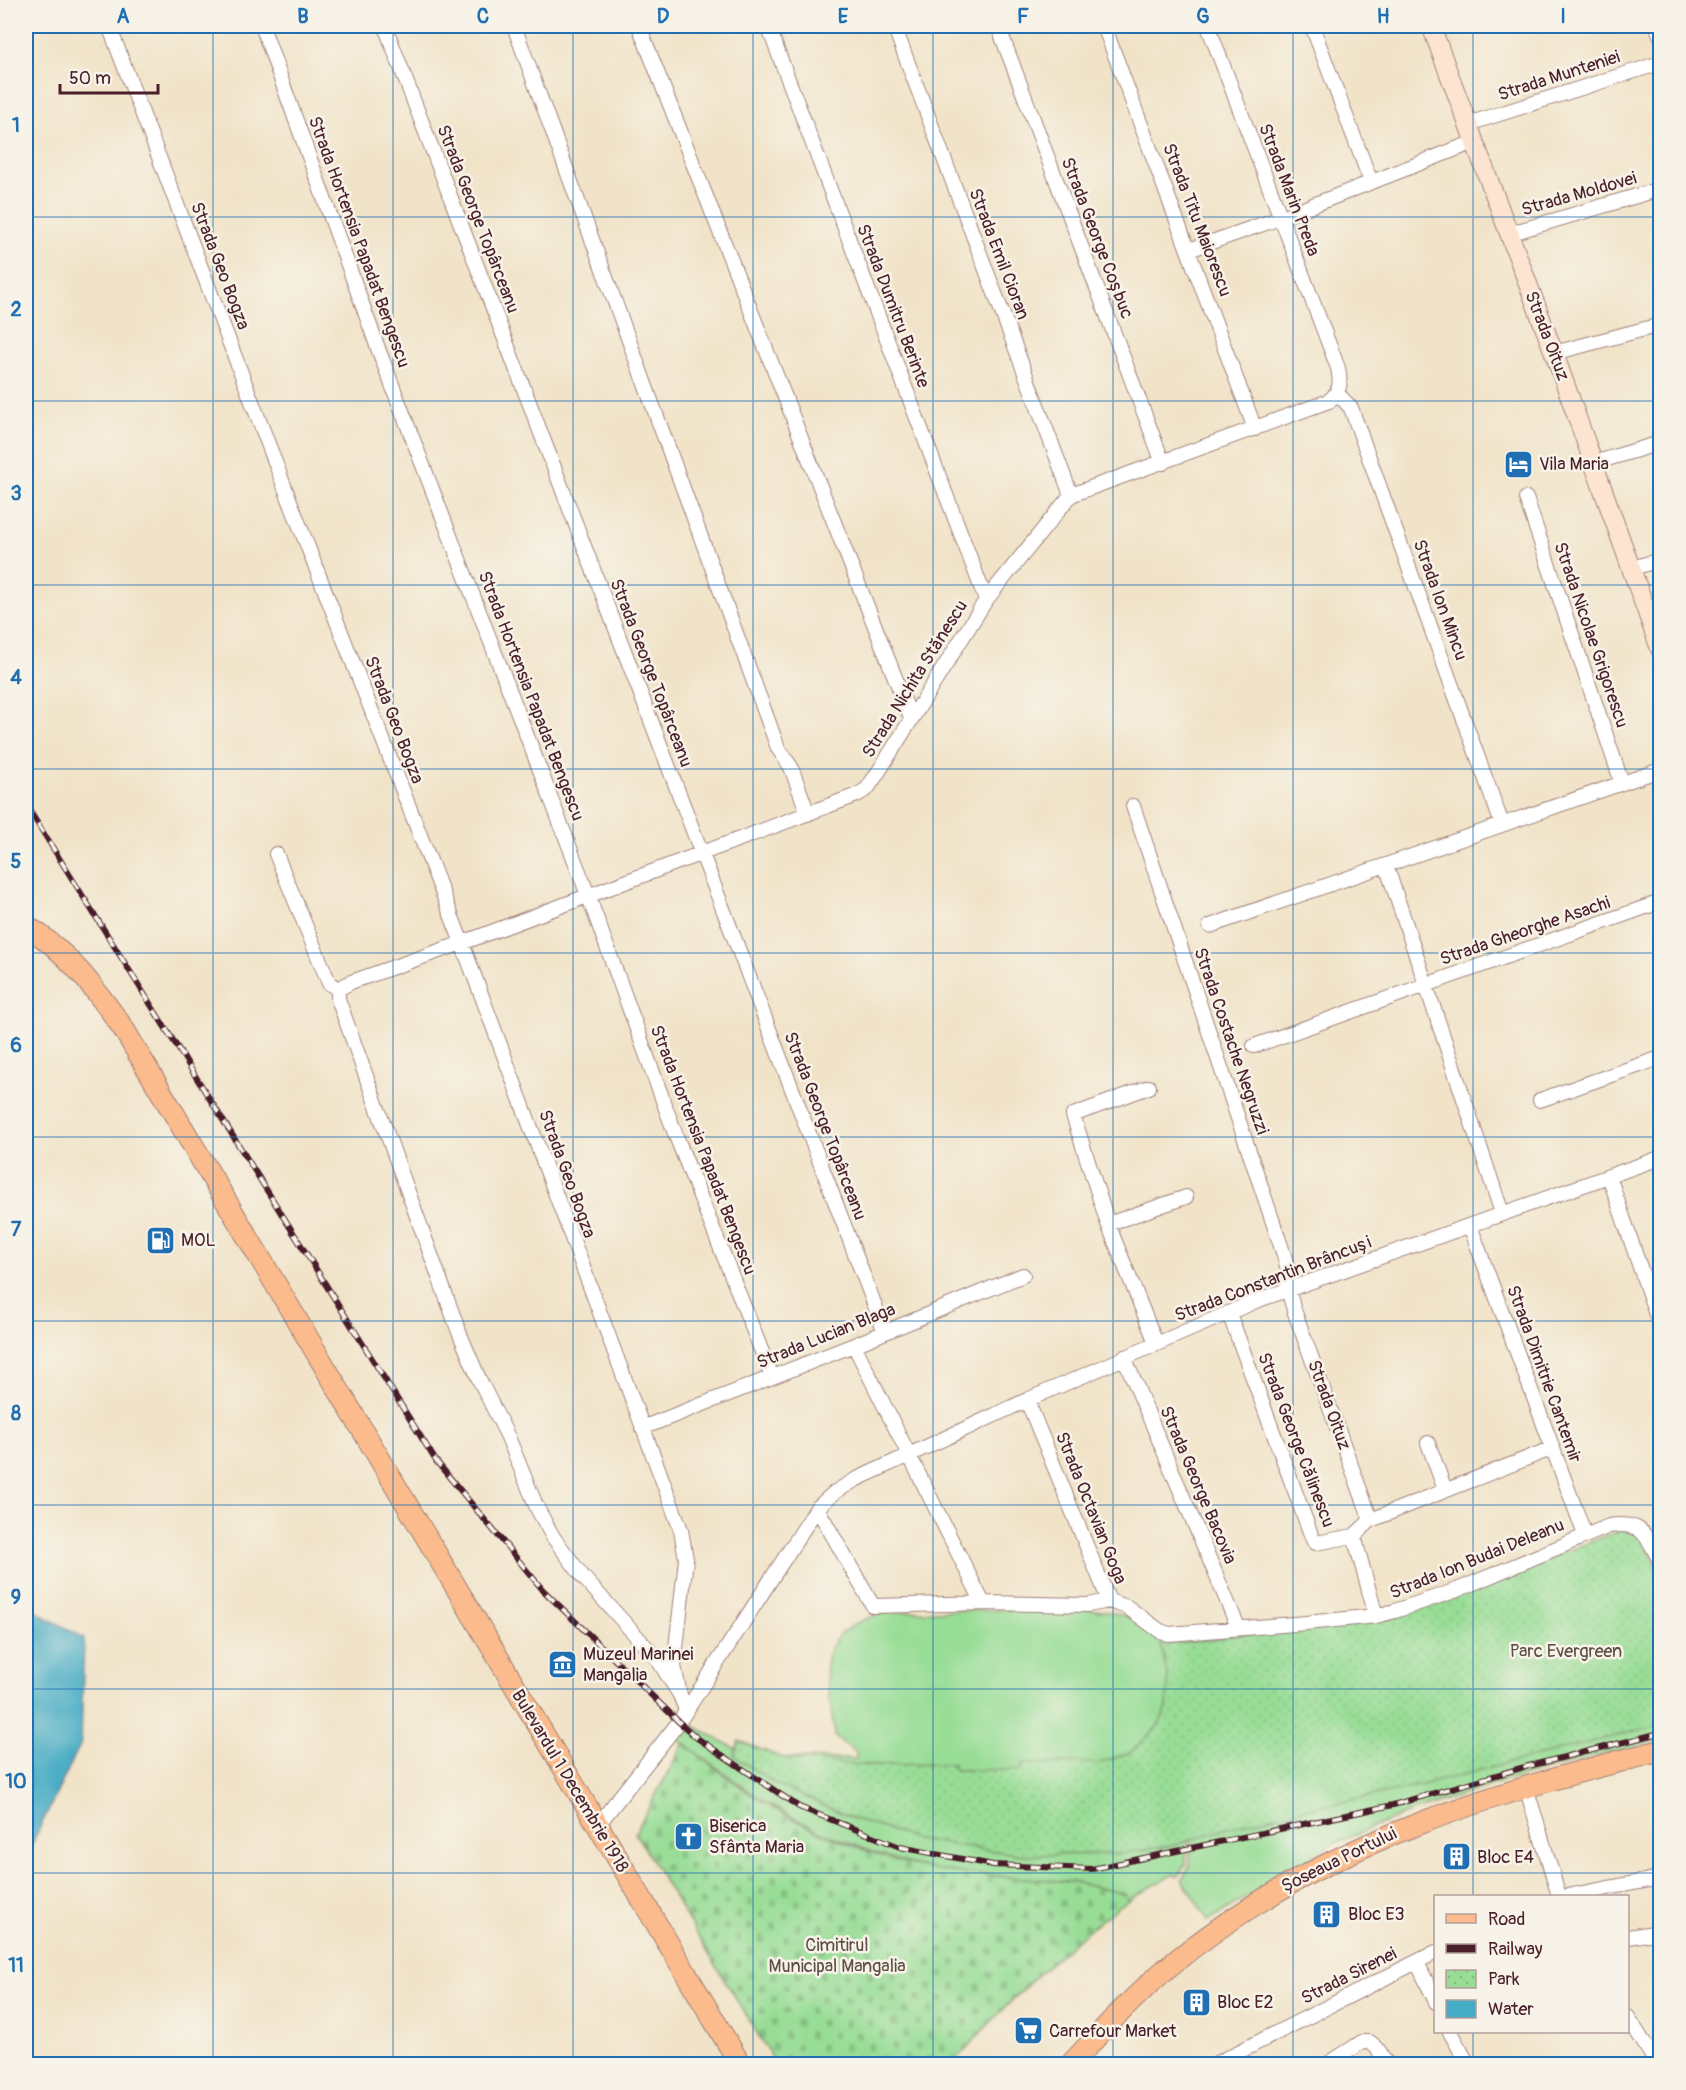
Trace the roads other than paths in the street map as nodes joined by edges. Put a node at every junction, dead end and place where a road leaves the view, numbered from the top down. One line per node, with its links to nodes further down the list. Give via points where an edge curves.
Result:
1 (109, 26): 49 (street, Strada Geo Bogza)
2 (262, 26): 45 (street, Strada Hortensia Papadat Bengescu, via 379,351)
3 (385, 26): 43 (street, Strada George Topârceanu)
4 (513, 26): 40 (street, via 778,748 791,767)
5 (639, 26): 36 (street)
6 (768, 26): 34 (street, Strada Dumitru Berinte)
7 (894, 26): 30 (street, Strada Emil Cioran)
8 (998, 26): 28 (street, Strada George Coșbuc)
9 (1104, 26): 22 (street, Strada Titu Maiorescu)
10 (1208, 26): 20 (street, Strada Marin Preda)
11 (1312, 26): 18 (street)
12 (1431, 26): 16 (main road, Strada Oituz)
13 (1657, 26): 14 (street)
14 (1660, 35)
15 (1660, 63): 16 (street, Strada Munteniei)
16 (1468, 124): 17 (main road, Strada Oituz)
17 (1474, 142): 18 (street); 21 (main road, Strada Oituz)
18 (1371, 182): 20 (street)
19 (1660, 189): 21 (street, Strada Moldovei)
20 (1280, 218): 22 (street); 25 (street, Strada Marin Preda, via 1338,368)
21 (1508, 234): 24 (main road, Strada Oituz)
22 (1189, 250): 26 (street, Strada Titu Maiorescu)
23 (1660, 325): 24 (street)
24 (1554, 353): 29 (main road, Strada Oituz)
25 (1337, 393): 26 (street, via 1329,401); 41 (street, Strada Ion Mincu, via 1351,408)
26 (1255, 429): 28 (street)
27 (1660, 443): 29 (street)
28 (1163, 463): 30 (street)
29 (1594, 463): 33 (main road, Strada Oituz)
30 (1071, 495): 34 (street, Strada Nichita Stănescu)
31 (1526, 498): 38 (street, Strada Nicolae Grigorescu)
32 (1660, 560): 33 (street)
33 (1632, 568): 35 (main road, Strada Oituz)
34 (986, 600): 36 (street, Strada Nichita Stănescu)
35 (1660, 649)
36 (911, 718): 40 (street, Strada Nichita Stănescu, via 867,789)
37 (1660, 770): 38 (street)
38 (1622, 783): 41 (street)
39 (1133, 806): 63 (street, Strada Costache Negruzzi, via 1284,1255)
40 (808, 814): 43 (street, Strada Nichita Stănescu)
41 (1502, 824): 44 (street)
42 (276, 854): 51 (street, via 329,984)
43 (701, 854): 45 (street, Strada Nichita Stănescu); 66 (street, Strada George Topârceanu)
44 (1386, 865): 48 (street); 50 (street)
45 (588, 896): 49 (street, Strada Nichita Stănescu); 70 (street, Strada Hortensia Papadat Bengescu, via 676,1136)
46 (1660, 902): 50 (street, Strada Gheorghe Asachi)
47 (26, 926): 91 (main road, Bulevardul 1 Decembrie 1918, via 66,956 123,1028)
48 (1210, 926)
49 (462, 943): 51 (street, Strada Nichita Stănescu); 72 (street, Strada Geo Bogza)
50 (1425, 984): 52 (street); 59 (street, Strada Gheorghe Asachi)
51 (338, 989): 87 (street, via 338,999 459,1332 537,1508 583,1577 658,1660)
52 (1254, 1046)
53 (1660, 1058): 55 (street)
54 (1149, 1087): 60 (street, via 1073,1115)
55 (1540, 1100)
56 (1660, 1158): 57 (street, Strada Constantin Brâncuși)
57 (1609, 1176): 59 (street, Strada Constantin Brâncuși); 65 (street)
58 (1186, 1197): 60 (street)
59 (1502, 1213): 61 (street, Strada Constantin Brâncuși)
60 (1108, 1224): 67 (street)
61 (1470, 1226): 63 (street, Strada Constantin Brâncuși); 74 (street, Strada Dimitrie Cantemir)
62 (1023, 1275): 66 (street, Strada Lucian Blaga)
63 (1288, 1289): 64 (street, Strada Constantin Brâncuși); 78 (street, Strada Oituz)
64 (1229, 1313): 67 (street, Strada Constantin Brâncuși); 81 (street, Strada George Călinescu, via 1313,1540 1316,1543)
65 (1660, 1326)
66 (885, 1332): 68 (street, Strada Lucian Blaga)
67 (1156, 1344): 69 (street, Strada Constantin Brâncuși)
68 (854, 1345): 70 (street, Strada Lucian Blaga); 75 (street)
69 (1124, 1357): 71 (street, Strada Constantin Brâncuși); 86 (street, Strada George Bacovia)
70 (772, 1377): 72 (street, Strada Lucian Blaga)
71 (1028, 1400): 75 (street, Strada Constantin Brâncuși); 83 (street, Strada Octavian Goga)
72 (642, 1428): 87 (street, Strada Geo Bogza, via 681,1530 686,1559 674,1666)
73 (1428, 1443): 76 (street)
74 (1553, 1448): 76 (street); 80 (street, Strada Dimitrie Cantemir)
75 (908, 1456): 77 (street, Strada Constantin Brâncuși, via 855,1480); 84 (street)
76 (1445, 1490): 78 (street)
77 (817, 1508): 84 (street, via 873,1606); 88 (street, Strada Constantin Brâncuși)
78 (1371, 1520): 81 (street)
79 (1654, 1534): 80 (street, Strada Ion Budai Deleanu, via 1629,1525 1609,1526); 82 (street)
80 (1585, 1535): 85 (street, Strada Ion Budai Deleanu, via 1456,1590)
81 (1354, 1536): 85 (street)
82 (1660, 1561)
83 (1109, 1601): 84 (street, via 1088,1605); 86 (street, Strada Octavian Goga, via 1127,1607 1169,1634)
84 (983, 1603)
85 (1376, 1616): 86 (street, Strada Ion Budai Deleanu)
86 (1238, 1628)
87 (680, 1695): 88 (street)
88 (686, 1710): 91 (street, Strada Constantin Brâncuși)
89 (1660, 1751): 90 (main road, Șoseaua Portului)
90 (1526, 1787): 93 (street); 104 (main road, Șoseaua Portului, via 1382,1838 1275,1892 1166,1969)
91 (597, 1826): 103 (main road, Bulevardul 1 Decembrie 1918)
92 (1660, 1878): 94 (street)
93 (1559, 1895)
94 (1573, 1895)
95 (1660, 1932): 96 (street)
96 (1629, 1937)
97 (1434, 1953): 98 (street, Strada Sirenei)
98 (1417, 1962): 99 (street); 102 (street, Strada Sirenei)
99 (1434, 1998)
100 (1629, 2019): 109 (street)
101 (1451, 2033): 108 (street)
102 (1237, 2060): 105 (street, Strada Sirenei)
103 (740, 2064)
104 (1071, 2064)
105 (1215, 2064)
106 (1328, 2064): 107 (street, via 1362,2042 1370,2042)
107 (1388, 2064)
108 (1467, 2064)
109 (1657, 2064)

